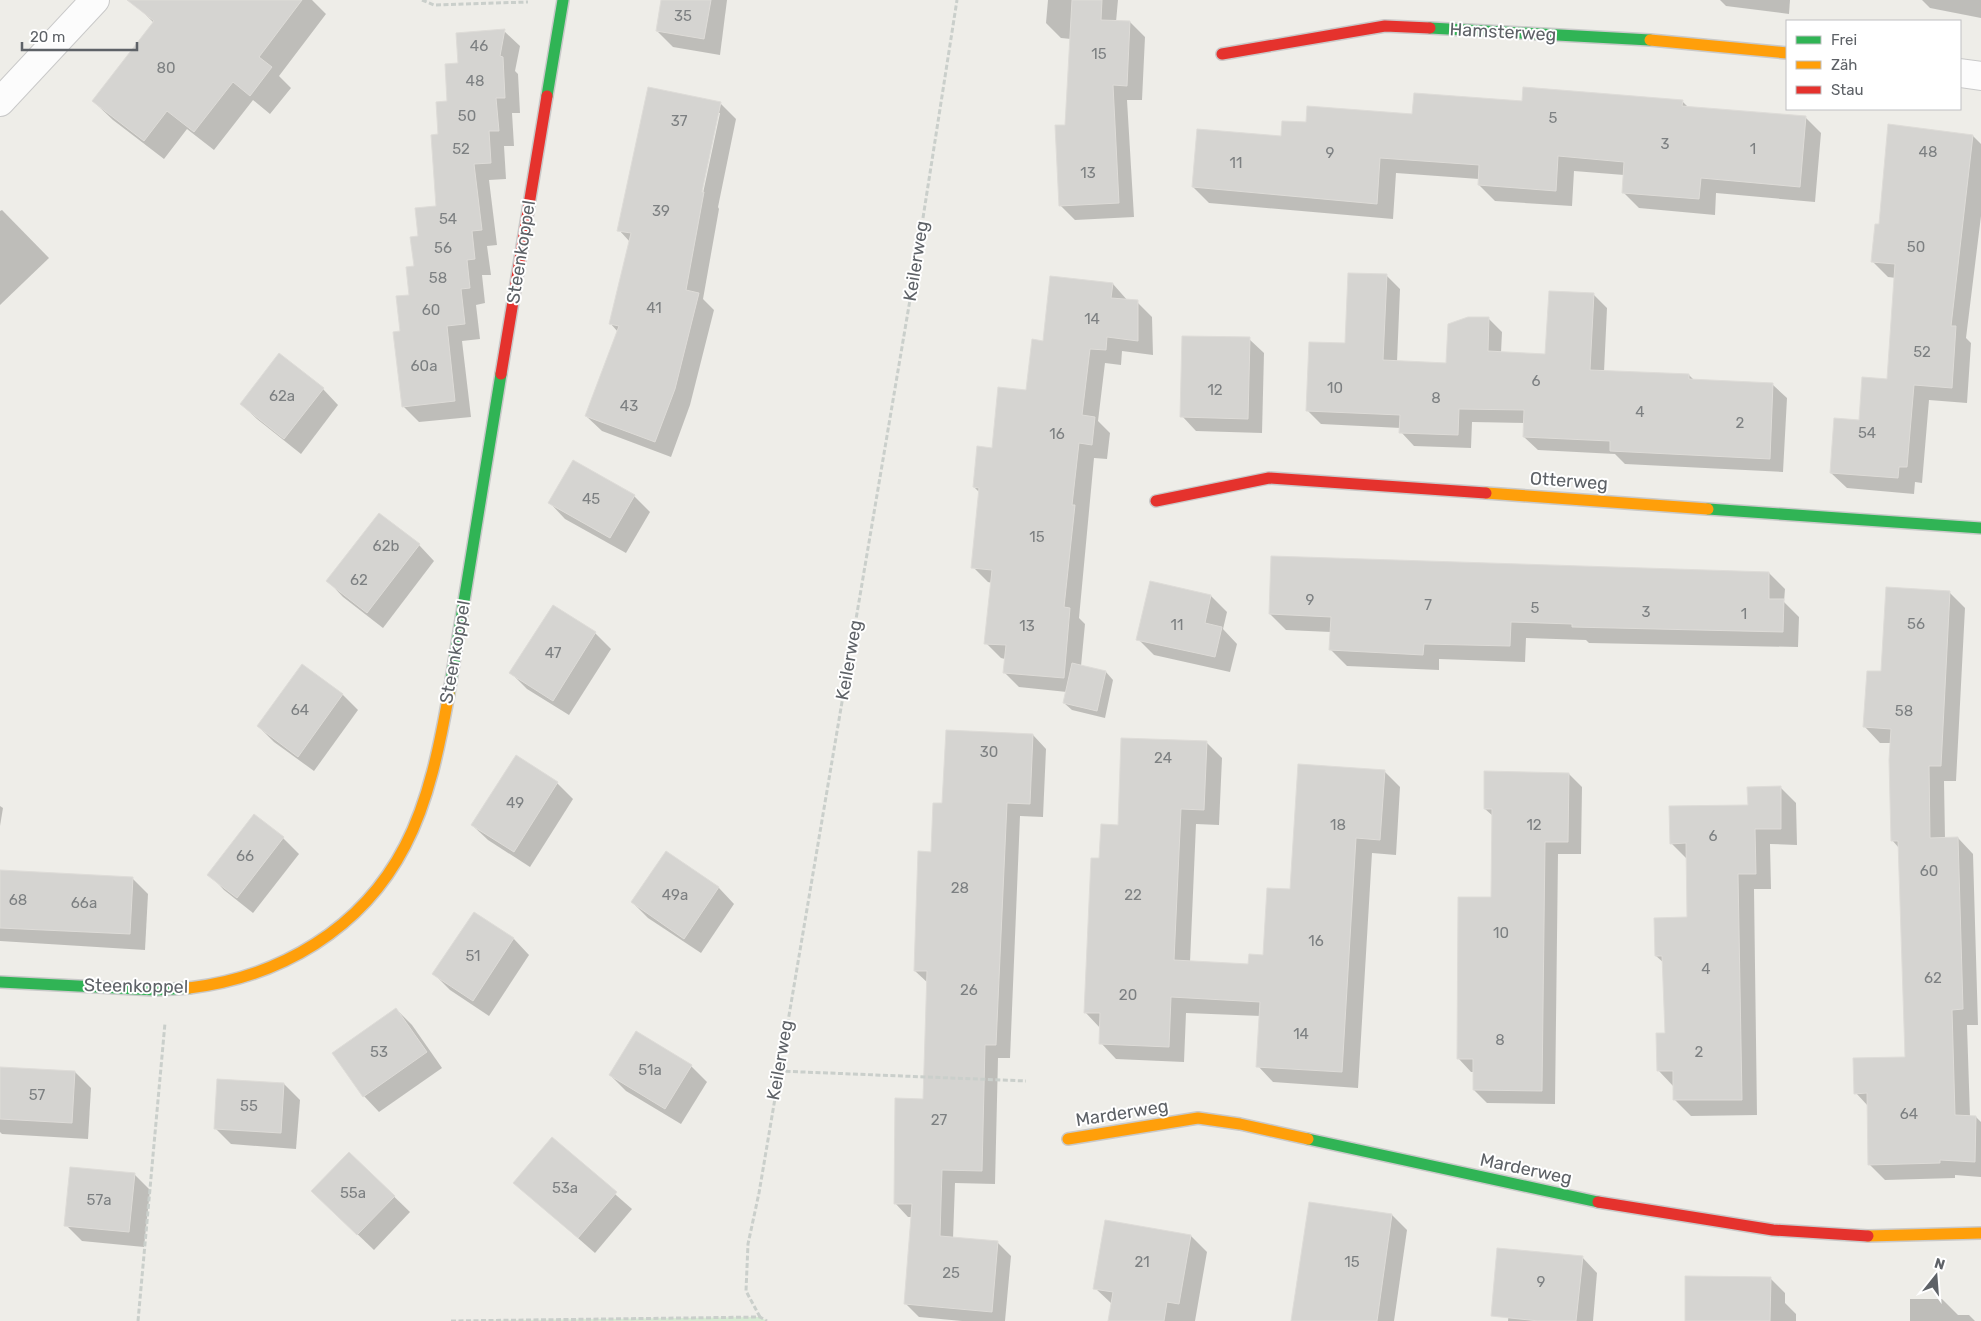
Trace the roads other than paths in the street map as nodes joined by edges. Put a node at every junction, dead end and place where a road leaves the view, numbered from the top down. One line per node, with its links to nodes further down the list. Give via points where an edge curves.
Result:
1 (96, 0): 7 (street)
2 (563, 0): 10 (street, Steenkoppel, via 448,696 427,788 406,846 360,911 322,943 271,968 239,979 168,990)
3 (1786, 53): 4 (street, Hamsterweg, via 1615,37 1385,26)
4 (1222, 54)
5 (1961, 73): 6 (street)
6 (1981, 76)
7 (0, 102)
8 (1156, 501): 9 (street, Otterweg, via 1269,478)
9 (1981, 528)
10 (0, 982)
11 (1068, 1139): 12 (street, Marderweg, via 1198,1118 1240,1124 1618,1207 1764,1229 1916,1237)
12 (1981, 1233)

